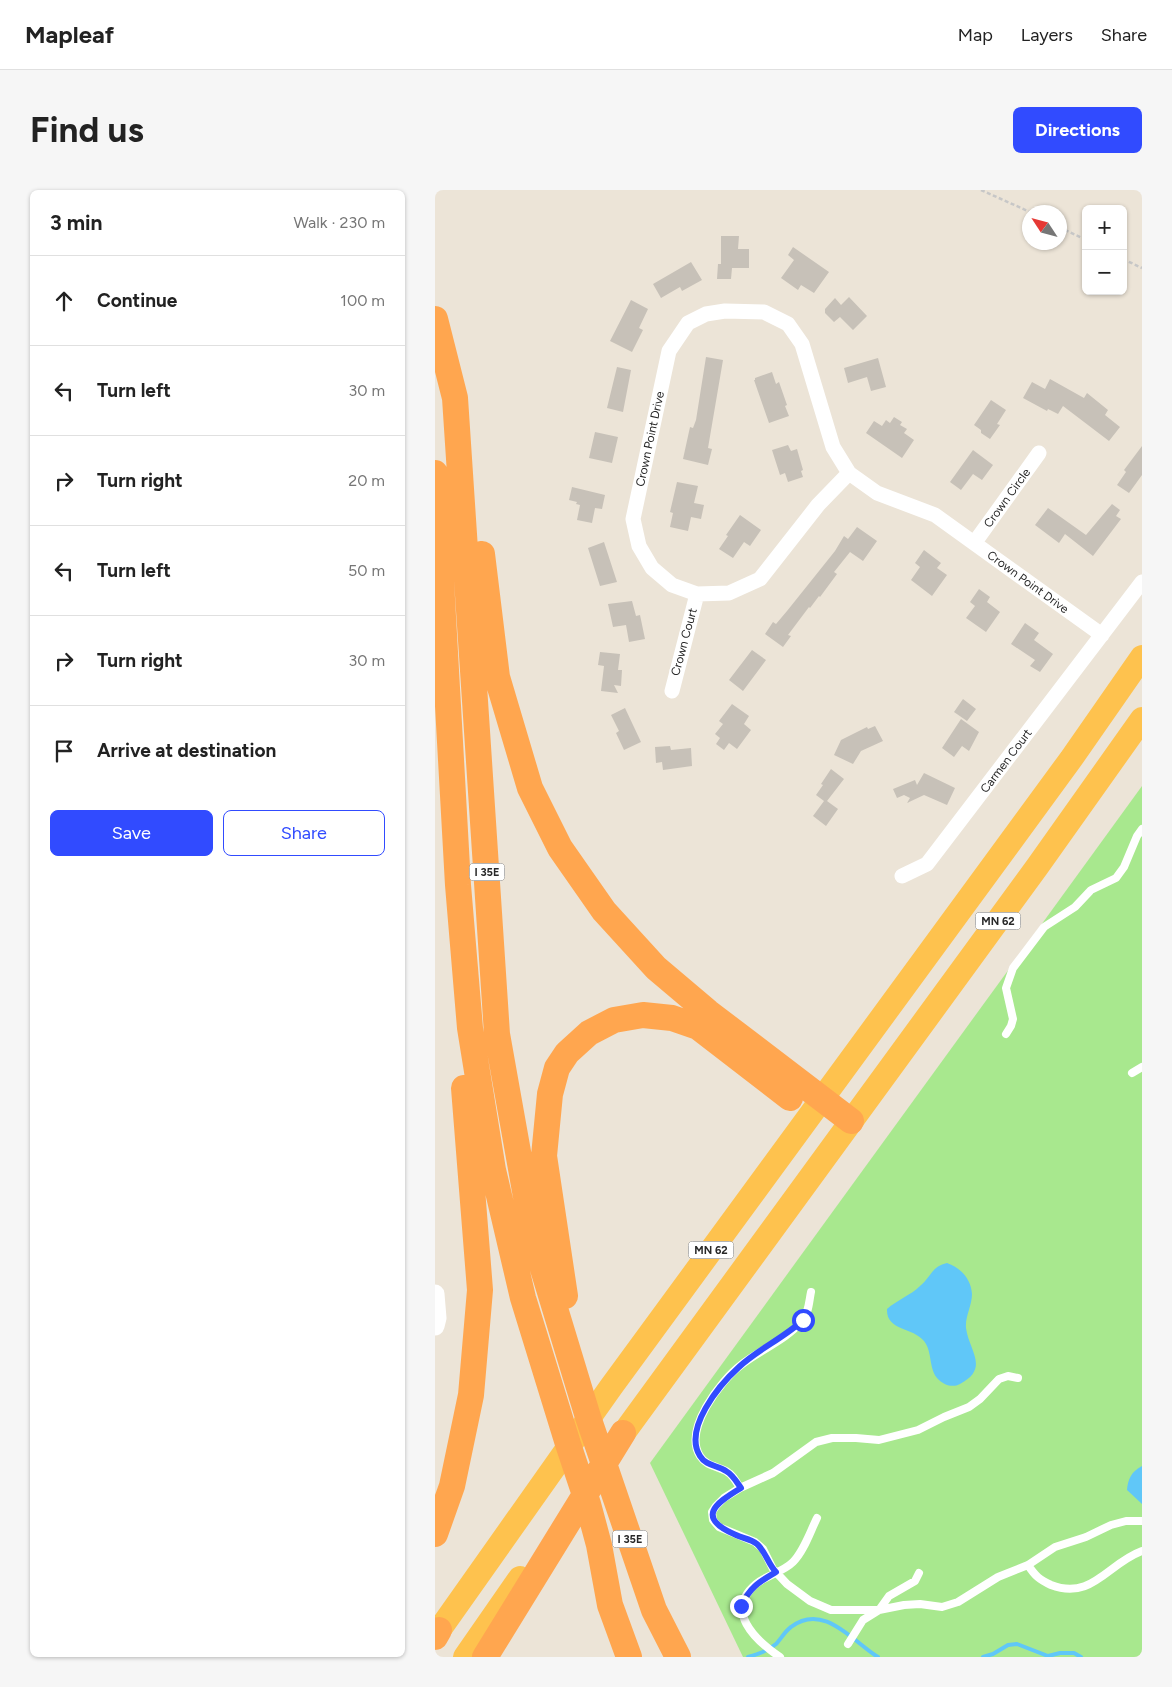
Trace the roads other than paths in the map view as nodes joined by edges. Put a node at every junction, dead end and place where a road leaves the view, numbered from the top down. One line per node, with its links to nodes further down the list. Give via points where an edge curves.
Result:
1 (435, 319): 2 (highway, I 35E)
2 (455, 398): 23 (highway, via 471,468 497,678 530,788 560,848 604,911 656,968); 29 (highway, I 35E, via 497,1034 533,1236)
3 (1039, 453): 6 (street, Crown Circle)
4 (435, 473): 19 (highway, I 35E)
5 (849, 473): 6 (street, Crown Point Drive, via 877,493 935,515); 8 (street, Crown Point Drive, via 818,505 760,579 729,593); 8 (street, Crown Point Drive, via 833,447 802,344 788,324 765,312 725,311 706,314 688,323 669,351 633,519 639,546 652,568 672,585)
6 (975, 542): 9 (street, Crown Point Drive)
7 (1142, 582): 9 (street, Carmen Court)
8 (697, 594): 12 (street, Crown Court)
9 (1102, 636): 18 (street, Carmen Court, via 927,864)
10 (1142, 657): 23 (highway, MN 62)
11 (1142, 667): 17 (highway, via 1110,721 1028,836 1024,853)
12 (672, 691)
13 (1142, 708): 15 (highway)
14 (1142, 719): 15 (highway, MN 62)
15 (1113, 758): 17 (highway, MN 62)
16 (1142, 829): 20 (lane, via 1116,878 1091,890 1075,907 1045,927 1013,968 1006,988 1013,1018)
17 (1037, 867): 24 (highway, MN 62)
18 (902, 876)
19 (458, 885): 35 (highway, via 457,994 480,1290 471,1395 452,1486); 36 (highway, I 35E, via 470,1028 493,1170 523,1298)
20 (1006, 1034)
21 (1142, 1067): 22 (lane)
22 (1132, 1073)
23 (817, 1106): 24 (highway); 29 (highway, via 698,1028 672,1018 643,1015 614,1020 589,1033 567,1053 557,1068 550,1094 544,1156 572,1345); 42 (highway, MN 62, via 611,1387)
24 (846, 1128): 30 (highway, MN 62)
25 (811, 1292): 31 (lane, via 803,1320 740,1366 723,1383 699,1422 695,1441 700,1456 709,1465 725,1470)
26 (435, 1294): 27 (street)
27 (435, 1326)
28 (1018, 1378): 31 (lane, via 1008,1376 999,1379 969,1407 918,1430 879,1440 832,1438 816,1442 773,1474)
29 (588, 1417): 49 (highway, I 35E, via 654,1610)
30 (623, 1433): 32 (highway)
31 (741, 1488): 39 (lane, via 716,1506 712,1512 713,1520 719,1527 755,1542 763,1549)
32 (573, 1508): 45 (highway); 46 (highway)
33 (817, 1518): 39 (lane, via 796,1559)
34 (1142, 1521): 38 (lane, via 1111,1525 1086,1538 1055,1547)
35 (435, 1534)
36 (599, 1545): 47 (highway, via 610,1605); 48 (highway, I 35E)
37 (1142, 1551): 38 (lane, via 1126,1558 1084,1588 1060,1588 1034,1575)
38 (1028, 1565): 41 (lane, via 942,1608 904,1604)
39 (776, 1572): 41 (lane, via 810,1601 831,1610); 44 (lane, via 757,1584 741,1606 742,1617 749,1630)
40 (919, 1573): 41 (lane, via 915,1581 889,1596)
41 (879, 1610): 43 (lane, via 863,1620)
42 (436, 1635)
43 (848, 1644)
44 (778, 1656)
45 (465, 1657)
46 (485, 1657)
47 (629, 1657)
48 (648, 1657)
49 (678, 1657)

